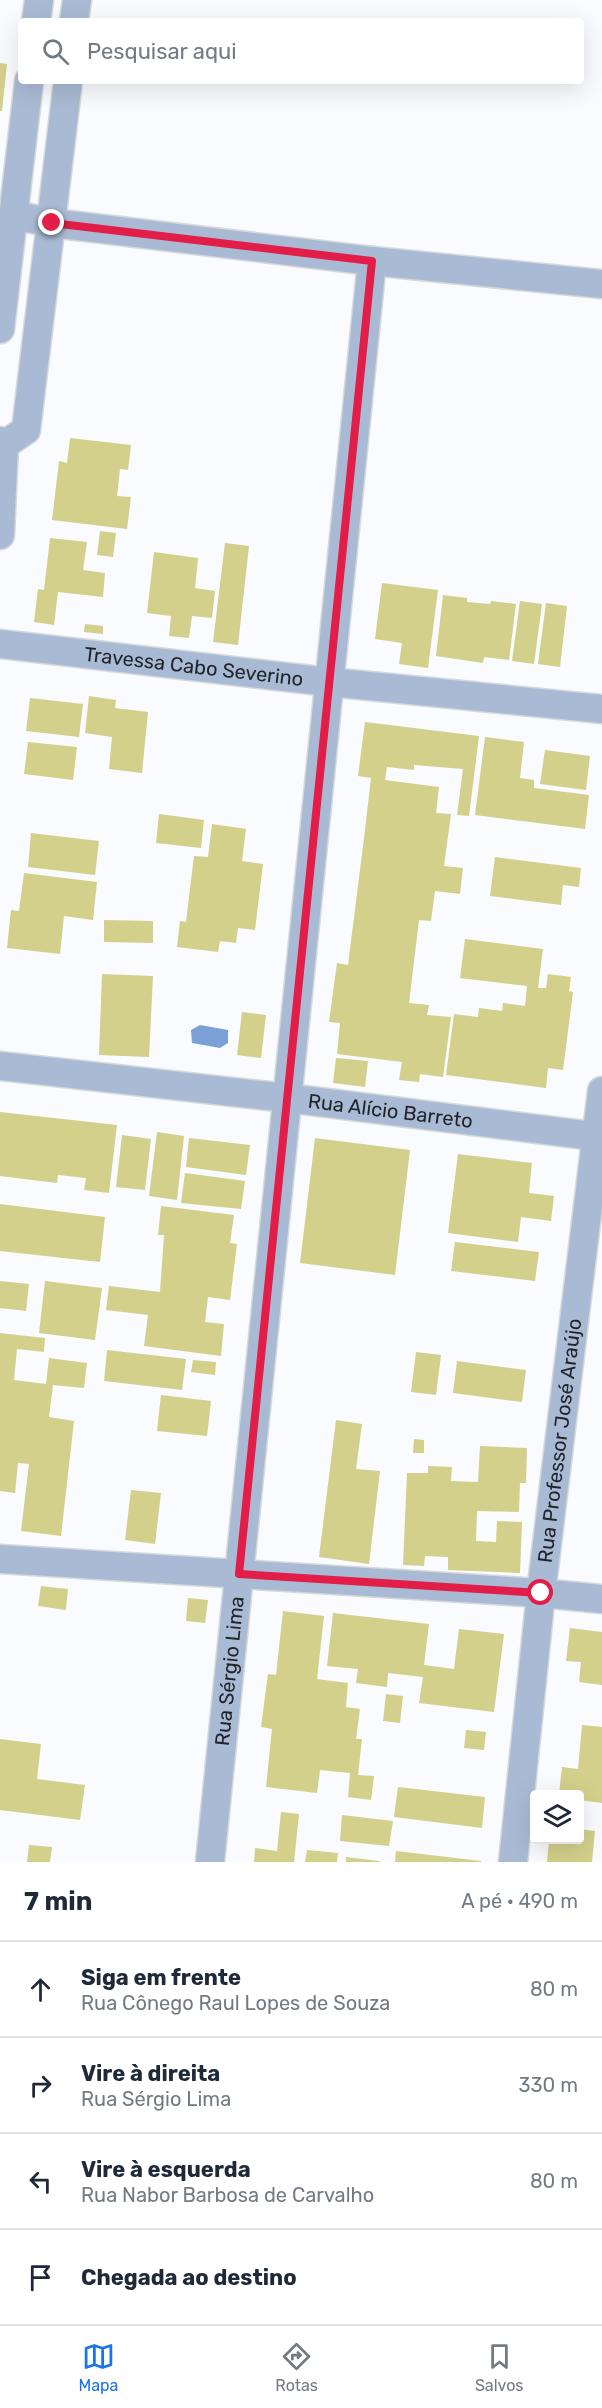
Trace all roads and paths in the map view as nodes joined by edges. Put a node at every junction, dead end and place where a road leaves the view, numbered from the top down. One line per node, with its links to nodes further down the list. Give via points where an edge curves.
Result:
1 (39, 0): 3 (street)
2 (76, 0): 4 (street)
3 (36, 18)
4 (74, 18)
5 (29, 84): 7 (street)
6 (68, 84): 8 (street)
7 (14, 215): 8 (street); 11 (street)
8 (52, 223): 9 (street); 12 (street, via 26,430)
9 (372, 261): 10 (street); 15 (street, Rua Sérgio Lima)
10 (602, 284)
11 (0, 329)
12 (1, 443): 13 (street)
13 (0, 534)
14 (0, 644): 15 (street, Travessa Cabo Severino)
15 (329, 682): 16 (street, Travessa Cabo Severino); 19 (street, Rua Sérgio Lima)
16 (602, 709)
17 (0, 1065): 19 (street, Rua Alício Barreto)
18 (602, 1091): 20 (street, Rua Professor José Araújo)
19 (287, 1098): 20 (street, Rua Alício Barreto); 22 (street, Rua Sérgio Lima)
20 (599, 1137): 23 (street, Rua Professor José Araújo)
21 (0, 1559): 22 (street)
22 (239, 1574): 23 (street); 25 (street, Rua Sérgio Lima)
23 (541, 1593): 24 (street); 26 (street, Rua Professor José Araújo)
24 (602, 1599)
25 (210, 1862)
26 (513, 1862)

